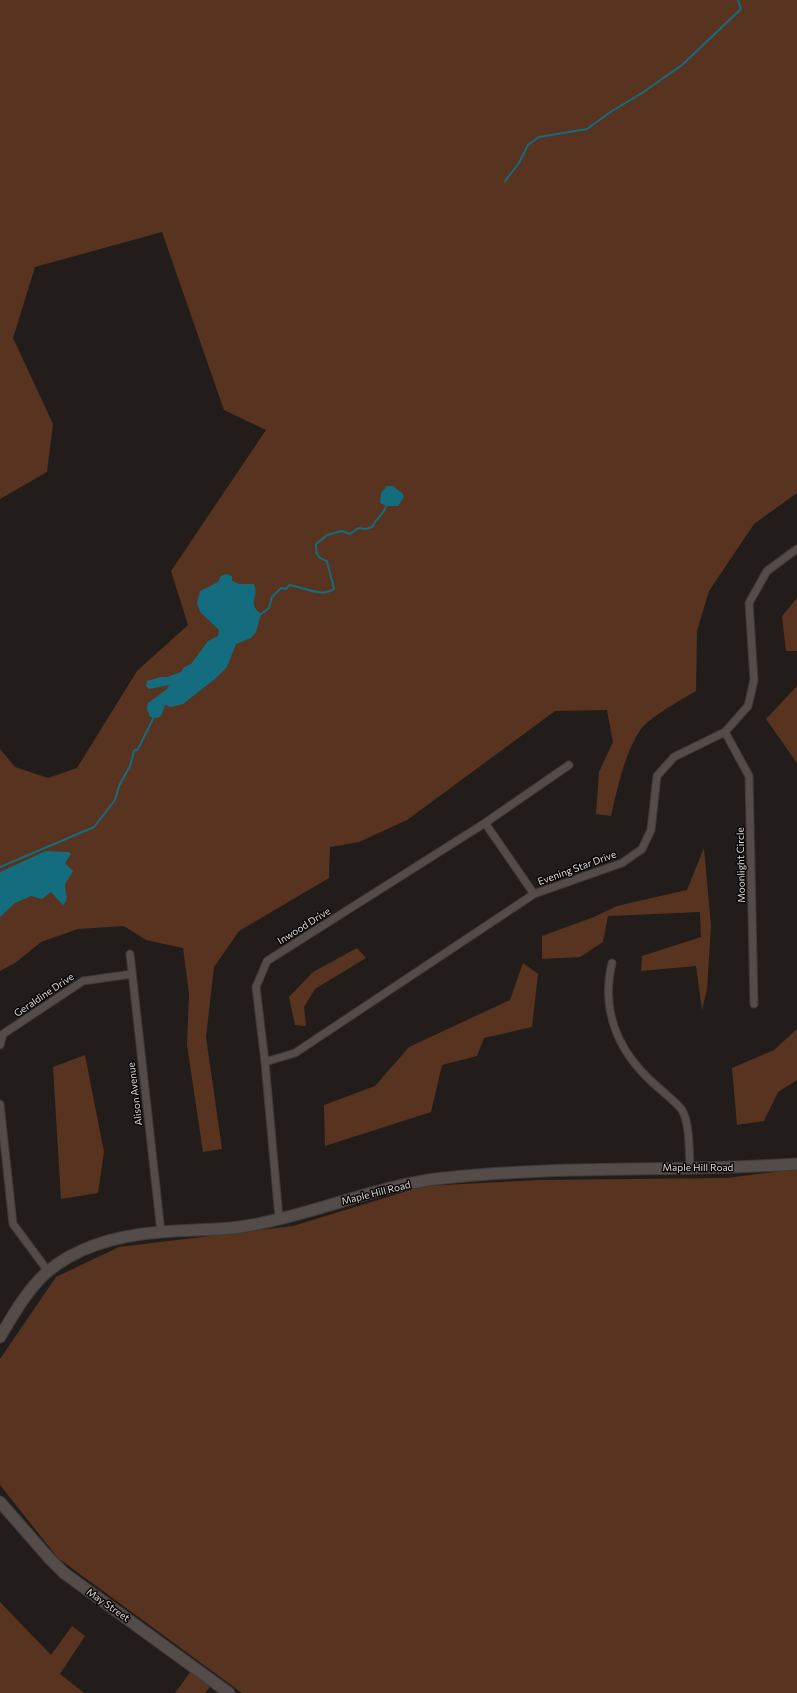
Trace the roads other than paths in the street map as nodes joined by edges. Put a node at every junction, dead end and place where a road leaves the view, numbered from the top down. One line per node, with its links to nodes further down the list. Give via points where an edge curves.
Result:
1 (797, 549): 2 (street, Evening Star Drive, via 767,571 749,603 754,680 748,706)
2 (725, 732): 5 (street, Evening Star Drive, via 674,757 657,776 651,830 642,849 622,863); 9 (street, Moonlight Circle, via 749,776)
3 (569, 765): 4 (street, Inwood Drive)
4 (486, 823): 5 (street); 11 (street, Inwood Drive, via 267,961 256,987)
5 (534, 894): 11 (street, Evening Star Drive, via 295,1053)
6 (130, 954): 8 (street, Alison Avenue)
7 (612, 963): 14 (street, via 608,982 613,1023 622,1045 638,1069 682,1110 688,1133)
8 (132, 974): 10 (street, Geraldine Drive, via 83,981 3,1034); 16 (street, Alison Avenue)
9 (754, 1004)
10 (0, 1045)
11 (265, 1062): 15 (street, Inwood Drive)
12 (0, 1104): 17 (street, via 13,1224)
13 (797, 1164): 14 (street, Maple Hill Road)
14 (690, 1167): 15 (street, Maple Hill Road, via 566,1170 442,1178 383,1190)
15 (279, 1218): 16 (street, Maple Hill Road, via 246,1226)
16 (161, 1232): 17 (street, Maple Hill Road, via 129,1235 96,1244)
17 (48, 1271): 18 (street, Maple Hill Road, via 31,1290)
18 (0, 1337)
19 (0, 1502): 20 (street, May Street, via 64,1573)
20 (229, 1693)

